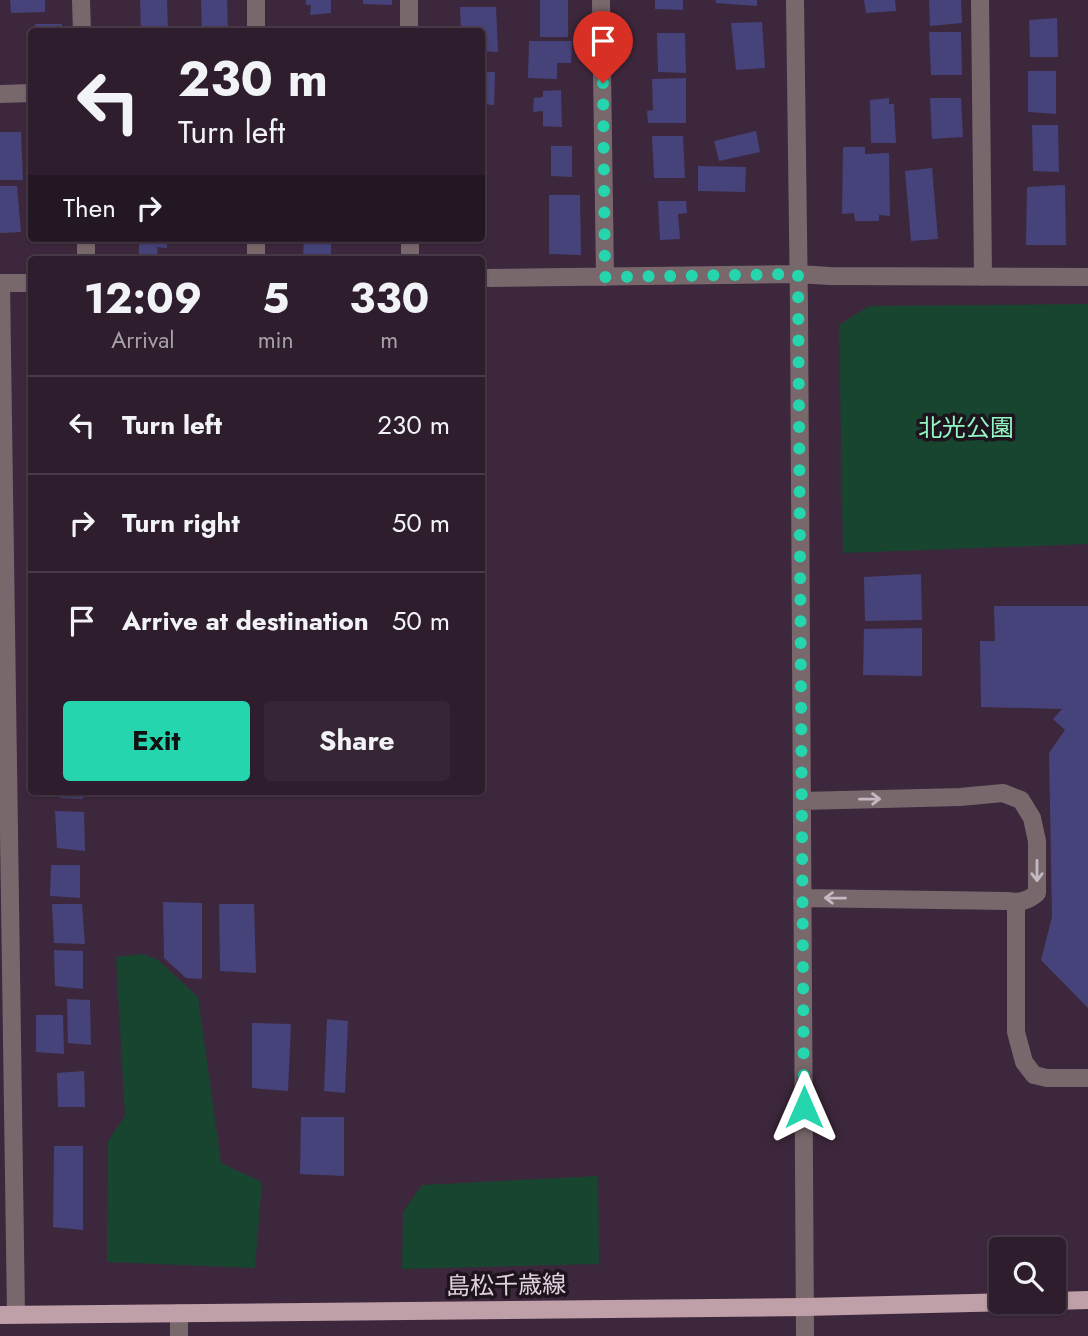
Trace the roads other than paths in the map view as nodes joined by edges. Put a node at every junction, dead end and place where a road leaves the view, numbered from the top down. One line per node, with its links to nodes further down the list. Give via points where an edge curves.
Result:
1 (81, 0): 7 (street)
2 (256, 0): 8 (street)
3 (409, 0): 9 (street)
4 (601, 0): 13 (street)
5 (795, 0): 12 (street)
6 (980, 0): 14 (street)
7 (82, 28)
8 (256, 28)
9 (409, 28)
10 (28, 93): 11 (street)
11 (0, 94)
12 (798, 274): 13 (street); 14 (street); 21 (street)
13 (605, 277): 16 (street)
14 (983, 277): 15 (street)
15 (1088, 277)
16 (485, 278)
17 (1, 283): 18 (street); 19 (street)
18 (28, 283)
19 (3, 584): 20 (street)
20 (4, 740): 24 (street)
21 (802, 801): 22 (street); 23 (street, one-way to 23, via 1003,793 1021,800 1032,818 1037,841 1037,893)
22 (802, 898): 23 (street, one-way to 22); 29 (street)
23 (1016, 902): 25 (street, via 1016,1032 1024,1062 1034,1075)
24 (5, 908): 31 (street)
25 (1088, 1078)
26 (1088, 1300): 27 (main road)
27 (1066, 1301)
28 (989, 1303): 29 (main road, 島松千歳線)
29 (805, 1307): 30 (main road, 島松千歳線); 33 (street)
30 (178, 1313): 31 (main road, 島松千歳線); 32 (street)
31 (8, 1314)
32 (179, 1336)
33 (805, 1336)

